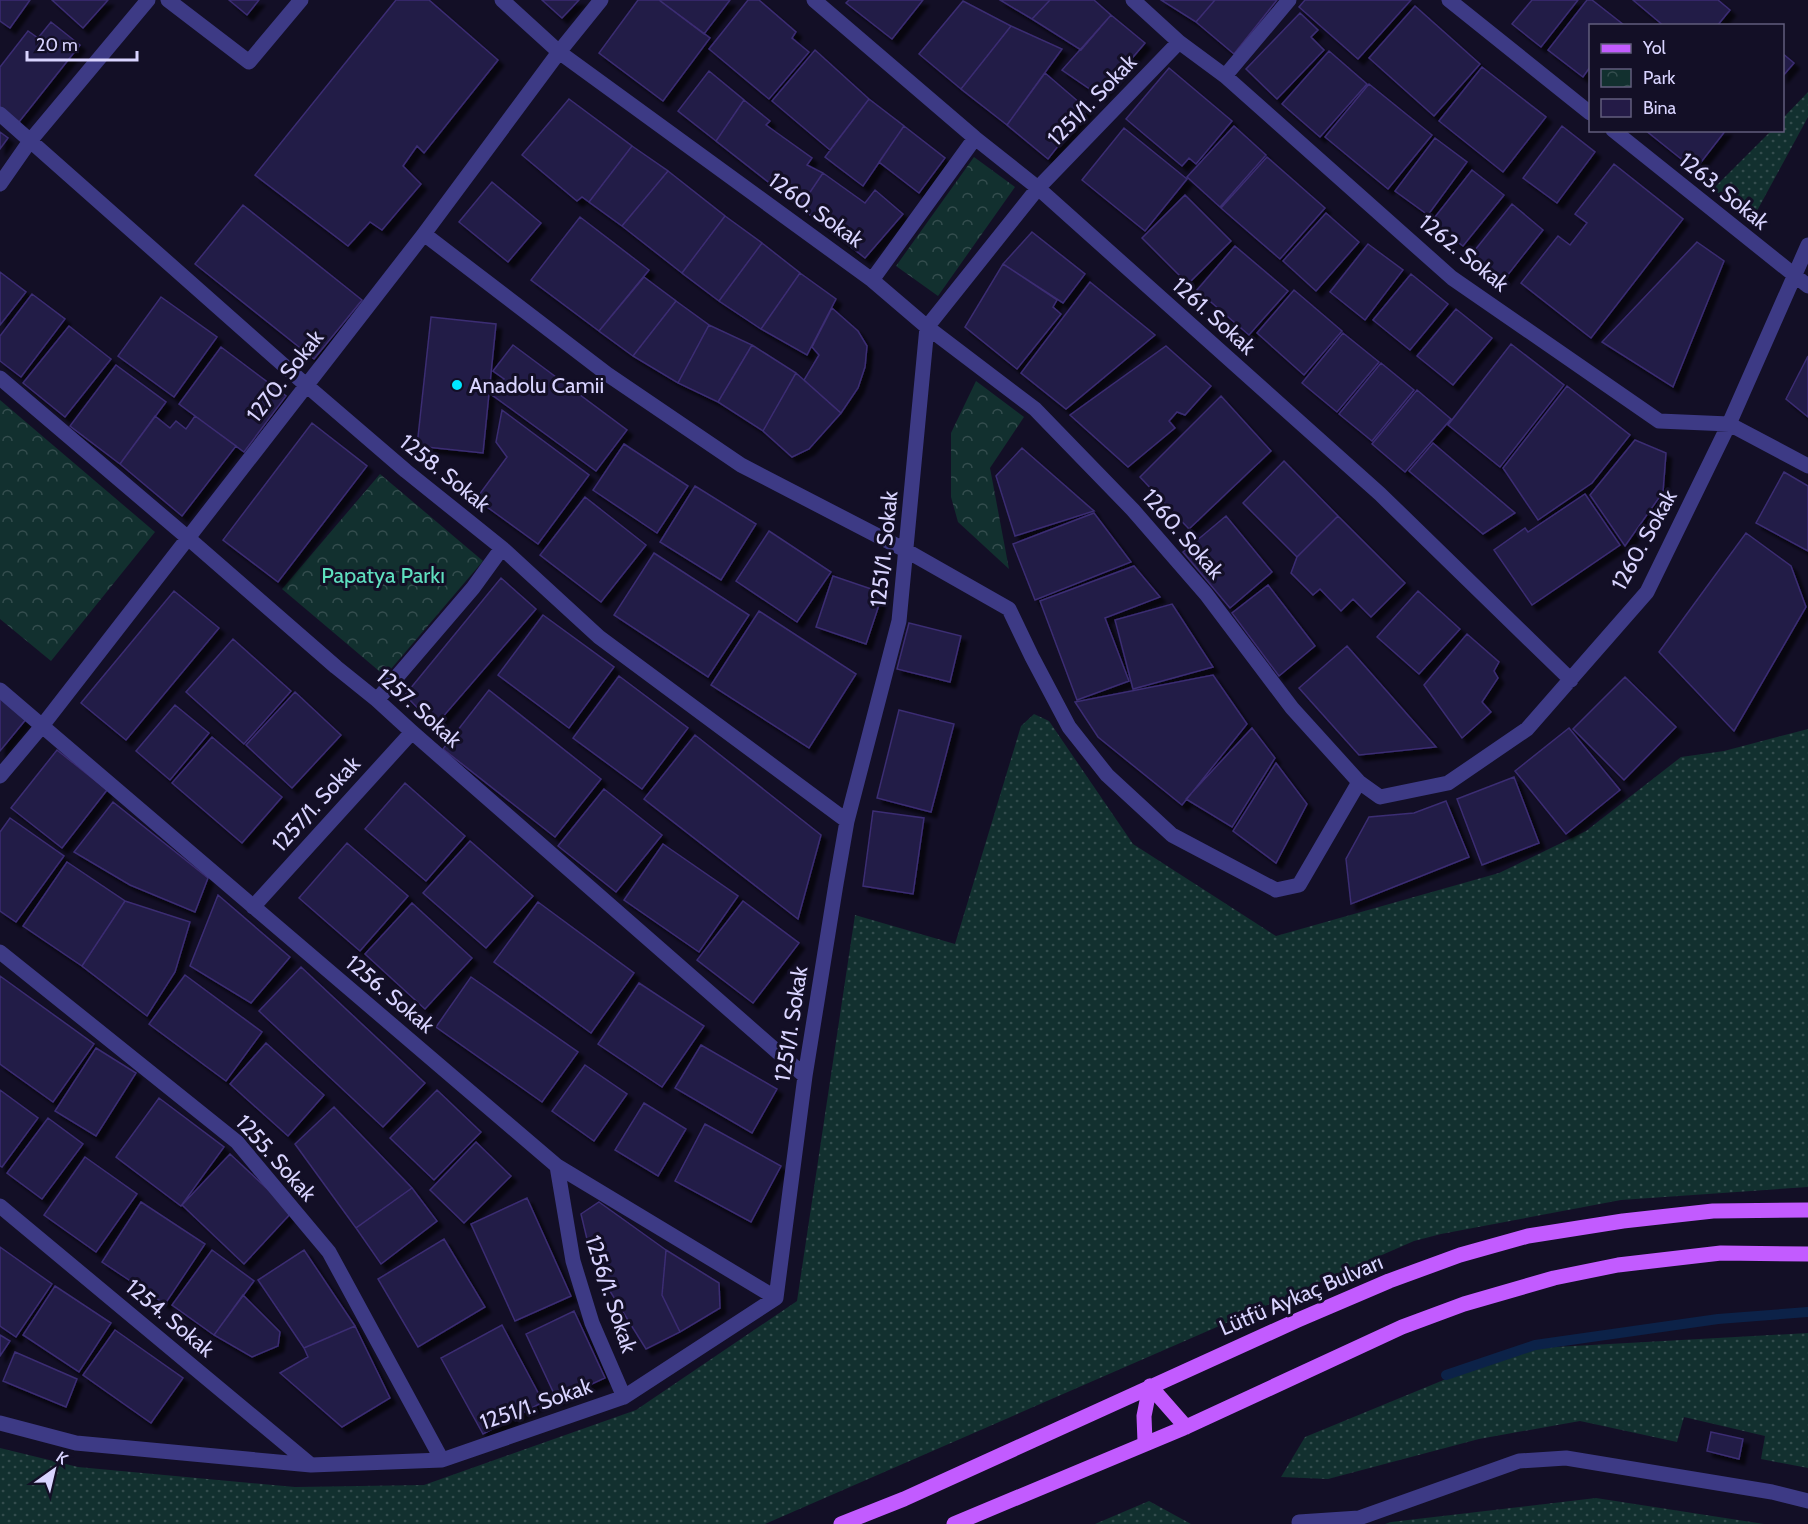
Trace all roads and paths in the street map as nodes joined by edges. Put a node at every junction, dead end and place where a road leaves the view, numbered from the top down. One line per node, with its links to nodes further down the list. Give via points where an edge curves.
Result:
1 (148, 0): 17 (street)
2 (168, 0): 3 (street, via 249,62)
3 (301, 0)
4 (502, 0): 11 (street, 1260. Sokak)
5 (601, 0): 11 (street, 1270. Sokak)
6 (814, 0): 16 (street, 1261. Sokak)
7 (1132, 0): 10 (street, 1262. Sokak)
8 (1289, 0): 12 (street)
9 (1449, 0): 13 (street)
10 (1179, 42): 12 (street, 1262. Sokak); 19 (street, 1251/1. Sokak)
11 (559, 52): 20 (street, 1270. Sokak); 23 (street, 1260. Sokak)
12 (1225, 76): 28 (street, 1262. Sokak, via 1452,278 1659,421)
13 (1589, 112)
14 (0, 114): 17 (street, 1258. Sokak)
15 (1616, 132): 22 (street, 1263. Sokak)
16 (975, 138): 19 (street, 1261. Sokak); 23 (street)
17 (30, 141): 18 (street); 27 (street, 1258. Sokak)
18 (0, 184)
19 (1038, 188): 25 (street, 1251/1. Sokak); 33 (street, 1261. Sokak, via 1380,495)
20 (424, 234): 27 (street, 1270. Sokak); 32 (street, via 607,375 741,465)
21 (1808, 245): 22 (street, 1260. Sokak)
22 (1795, 275): 24 (street, 1263. Sokak); 28 (street, 1260. Sokak)
23 (872, 280): 25 (street, 1260. Sokak)
24 (1808, 286)
25 (927, 327): 32 (street, 1251/1. Sokak); 39 (street, 1260. Sokak, via 1035,409 1133,510 1206,594 1292,708)
26 (0, 378): 30 (street, 1257. Sokak)
27 (306, 385): 30 (street, 1270. Sokak); 31 (street, 1258. Sokak)
28 (1729, 424): 29 (street, 1262. Sokak); 33 (street, 1260. Sokak, via 1647,592)
29 (1808, 466)
30 (188, 538): 35 (street, 1257. Sokak); 36 (street, 1270. Sokak)
31 (502, 548): 35 (street); 40 (street, 1258. Sokak, via 599,637)
32 (906, 551): 39 (street, via 1009,609 1069,727 1107,775 1164,828 1276,890 1299,885); 40 (street, 1251/1. Sokak, via 899,621)
33 (1571, 681): 39 (street, 1260. Sokak, via 1527,729 1448,783 1380,797)
34 (0, 690): 36 (street, 1256. Sokak)
35 (377, 700): 37 (street, 1257. Sokak)
36 (42, 726): 38 (street, 1270. Sokak); 41 (street, 1256. Sokak)
37 (412, 732): 41 (street, 1257/1. Sokak); 43 (street, 1257. Sokak)
38 (0, 776)
39 (1359, 782)
40 (847, 821): 43 (street, 1251/1. Sokak)
41 (253, 907): 44 (street, 1256. Sokak)
42 (0, 952): 54 (street, 1255. Sokak, via 237,1142 330,1252)
43 (805, 1076): 48 (street, 1251/1. Sokak)
44 (557, 1166): 48 (street, 1256. Sokak); 50 (street, 1256/1. Sokak, via 573,1261 592,1323)
45 (0, 1206): 55 (street, 1254. Sokak)
46 (1808, 1210): 49 (main road, Lütfü Aykaç Bulvarı, via 1713,1211 1528,1236 1389,1281)
47 (1808, 1254): 52 (main road, via 1721,1253 1618,1265 1554,1278 1402,1327)
48 (776, 1298): 50 (street, 1251/1. Sokak)
49 (1150, 1386): 52 (main road); 53 (main road, via 1144,1416); 58 (main road, Lütfü Aykaç Bulvarı)
50 (624, 1397): 54 (street, 1251/1. Sokak)
51 (0, 1423): 55 (street, 1251/1. Sokak, via 76,1443)
52 (1186, 1427): 53 (main road)
53 (1145, 1442): 59 (main road)
54 (442, 1460): 55 (street, 1251/1. Sokak)
55 (311, 1464)
56 (1808, 1501): 57 (street, via 1566,1458 1519,1461 1359,1518)
57 (1299, 1522)
58 (841, 1524)
59 (954, 1524)

